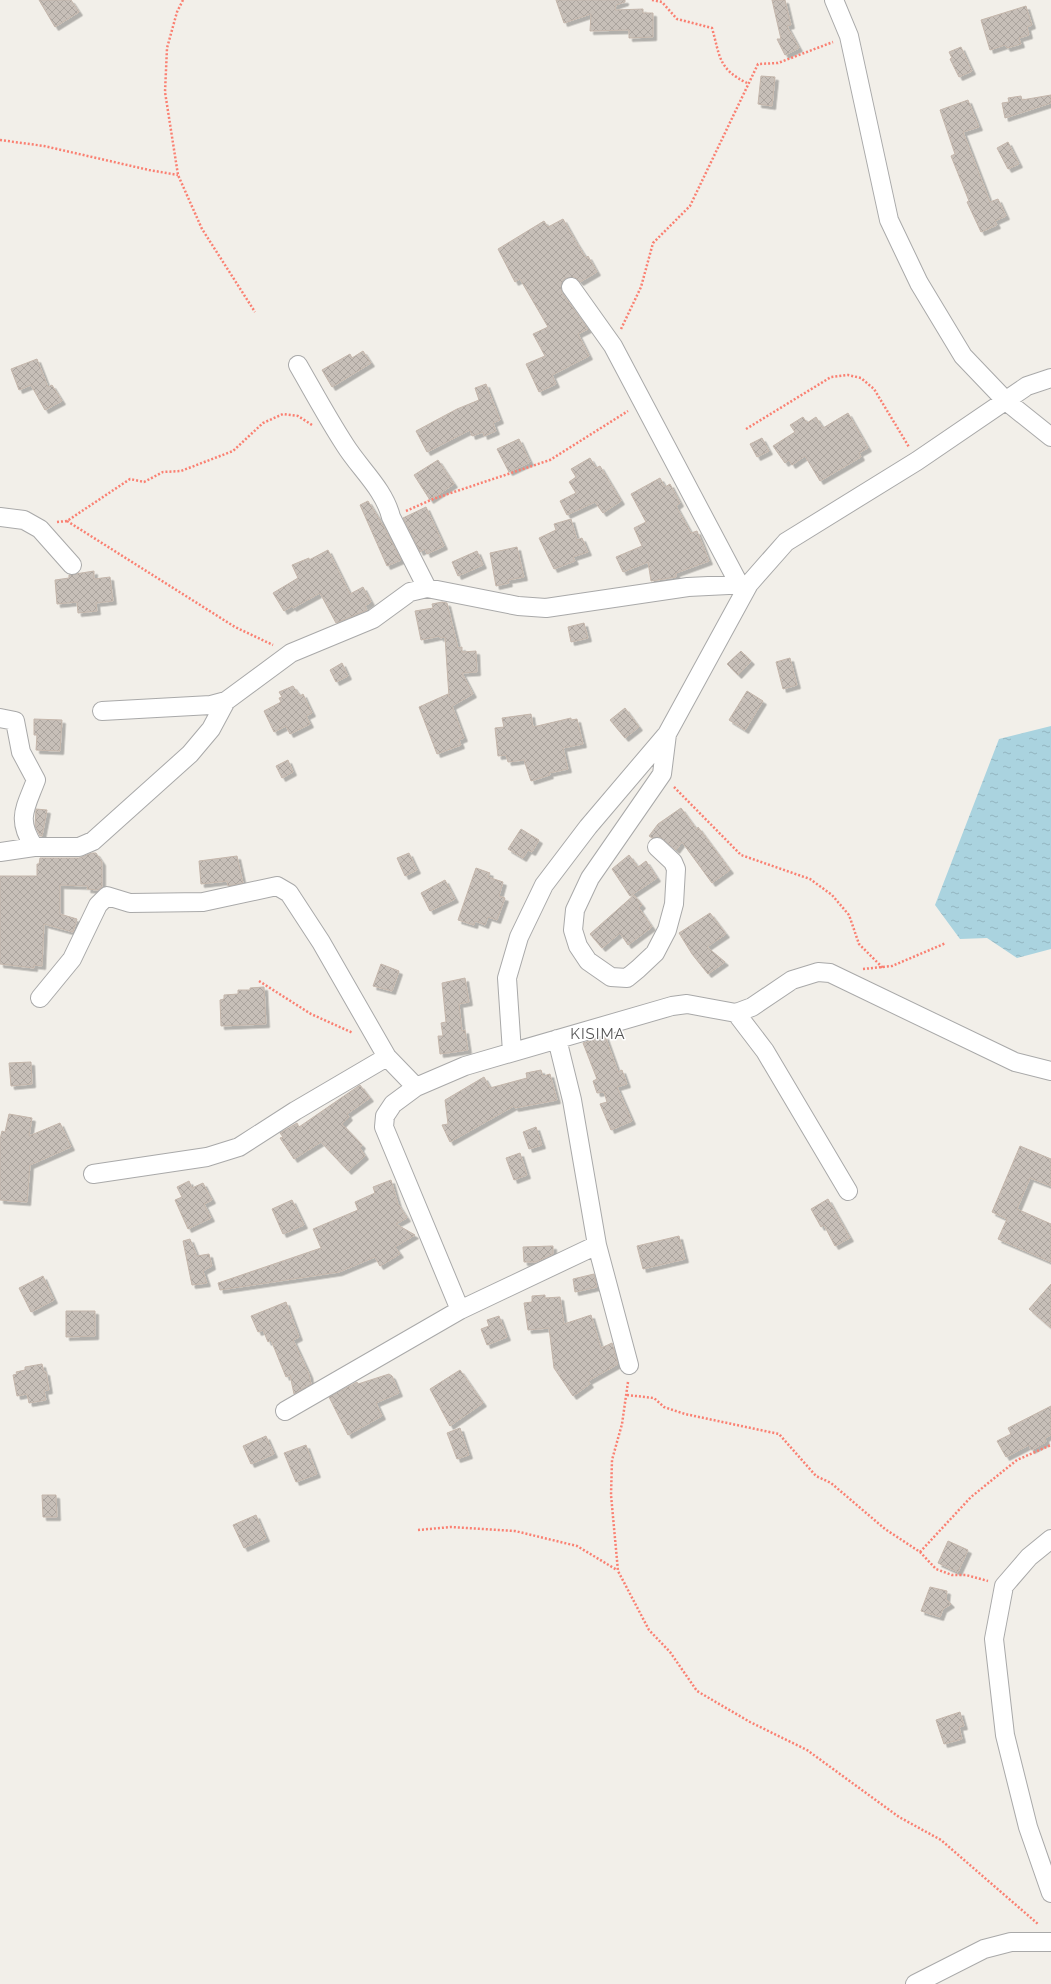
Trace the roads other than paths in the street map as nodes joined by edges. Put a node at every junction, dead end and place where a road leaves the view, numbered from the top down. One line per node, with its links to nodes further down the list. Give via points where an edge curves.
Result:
1 (834, 0): 5 (street, via 848,36 889,220 919,283 963,356)
2 (571, 287): 9 (street, via 613,346)
3 (298, 365): 10 (street, via 345,446 370,476)
4 (1051, 378): 5 (street, via 1027,386)
5 (1006, 401): 6 (street); 9 (street, via 917,461 786,542)
6 (1051, 437)
7 (0, 517): 8 (street, via 24,520 40,529)
8 (72, 566)
9 (744, 584): 10 (street, via 688,587 546,608 518,606); 14 (street)
10 (427, 588): 11 (street, via 410,592 373,619 291,653)
11 (226, 701): 12 (street, via 211,705); 15 (street, via 211,729 190,754 93,842 79,847)
12 (102, 710)
13 (0, 718): 15 (street, via 15,721 21,752 36,780 22,817 25,833)
14 (667, 734): 16 (street, via 662,774 590,878 575,910 573,930 578,946 588,961 610,977 627,978 638,969 655,953 667,930 674,904 676,869 673,862); 22 (street, via 588,827 541,891 519,937 507,978)
15 (34, 847): 17 (street)
16 (657, 847)
17 (0, 852)
18 (40, 998): 21 (street, via 72,959 98,905 107,896 130,903 203,902 277,886 289,893 322,942)
19 (736, 1013): 20 (street, via 687,1004 672,1006); 23 (street, via 752,1007 792,980 818,972 830,972 1015,1062); 26 (street, via 765,1051)
20 (557, 1039): 22 (street); 27 (street, via 572,1100)
21 (384, 1051): 24 (street); 25 (street, via 239,1147 207,1157)
22 (512, 1052): 24 (street, via 465,1066)
23 (1051, 1071)
24 (416, 1087): 28 (street, via 394,1104 385,1116 384,1127)
25 (93, 1174)
26 (848, 1191)
27 (597, 1245): 28 (street); 29 (street)
28 (460, 1310): 30 (street)
29 (629, 1365)
30 (285, 1411)
31 (1051, 1539): 32 (street, via 1029,1557 1004,1586 994,1639 1005,1735 1028,1827)
32 (1051, 1892)
33 (1051, 1942): 34 (street, via 1011,1942 984,1949)
34 (915, 1984)

